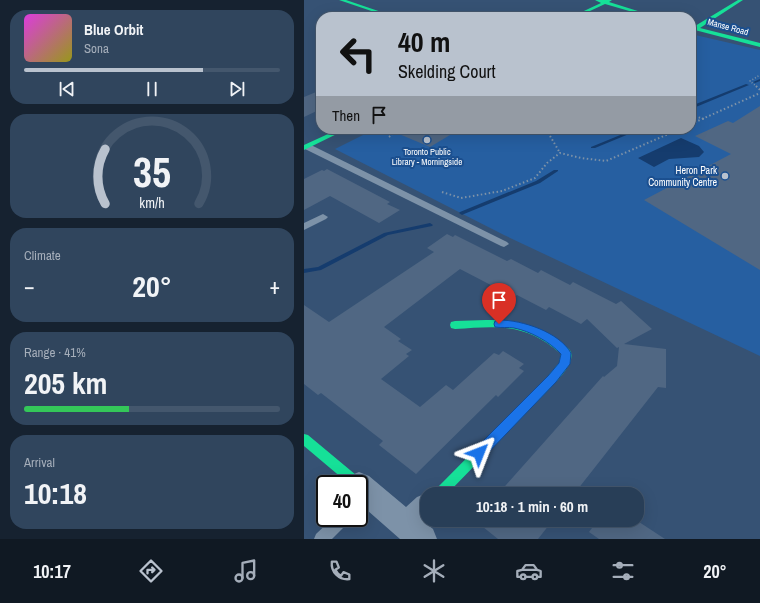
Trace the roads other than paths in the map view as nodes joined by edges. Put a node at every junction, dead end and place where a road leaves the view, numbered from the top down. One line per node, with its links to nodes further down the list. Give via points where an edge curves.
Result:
1 (341, 0): 4 (street)
2 (741, 0): 7 (street)
3 (604, 1): 5 (street); 6 (street)
4 (378, 12)
5 (583, 12)
6 (640, 12)
7 (696, 26)
8 (696, 29): 9 (street, Manse Road)
9 (760, 45)
10 (334, 134): 11 (street)
11 (306, 148): 14 (lane)
12 (323, 217): 13 (lane)
13 (304, 227)
14 (504, 244)
15 (455, 325): 18 (street, via 513,324 557,344 566,353 564,364 552,379)
16 (304, 439): 17 (street)
17 (343, 475)
18 (446, 487)
19 (368, 497): 22 (street)
20 (420, 521): 22 (street)
21 (334, 527): 23 (lane)
22 (414, 533)
23 (321, 539)

